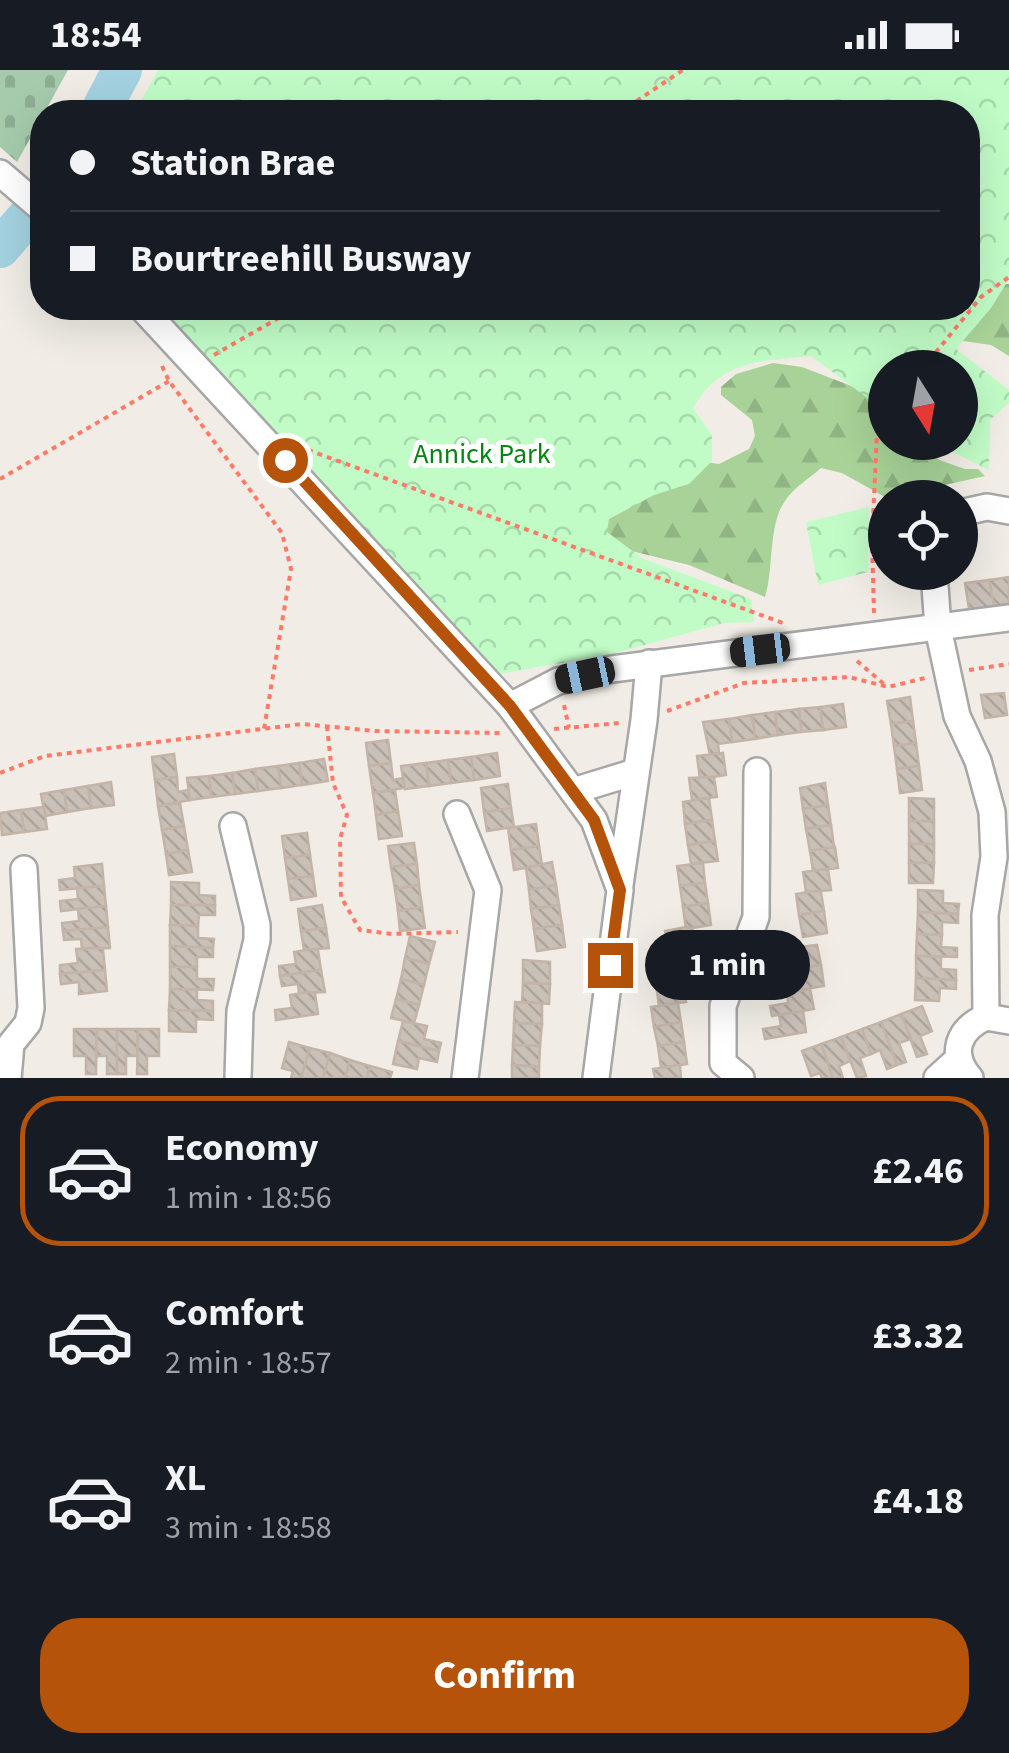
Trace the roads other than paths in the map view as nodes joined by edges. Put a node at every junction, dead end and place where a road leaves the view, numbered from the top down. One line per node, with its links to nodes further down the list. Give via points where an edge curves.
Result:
1 (7, 178): 2 (street)
2 (30, 198)
3 (154, 320): 10 (street)
4 (978, 508): 5 (street)
5 (1009, 511)
6 (935, 590): 8 (street)
7 (1009, 618): 8 (street)
8 (938, 628): 9 (street); 18 (street, via 957,716 992,812 994,857 984,915)
9 (648, 663): 10 (street, via 558,681); 12 (street)
10 (510, 706): 13 (street)
11 (757, 770): 24 (street, via 756,917 723,1006 722,1062)
12 (634, 772): 13 (street); 17 (street)
13 (573, 791): 17 (street, via 594,820)
14 (457, 814): 22 (street, via 488,890)
15 (233, 826): 21 (street, via 257,926 240,1010)
16 (24, 869): 20 (street, via 31,1008 11,1044)
17 (620, 890): 23 (street)
18 (998, 1019): 19 (street, via 972,1023 964,1032 958,1048)
19 (964, 1069): 25 (street)
20 (8, 1078)
21 (238, 1078)
22 (464, 1078)
23 (596, 1078)
24 (740, 1078)
25 (937, 1078)

